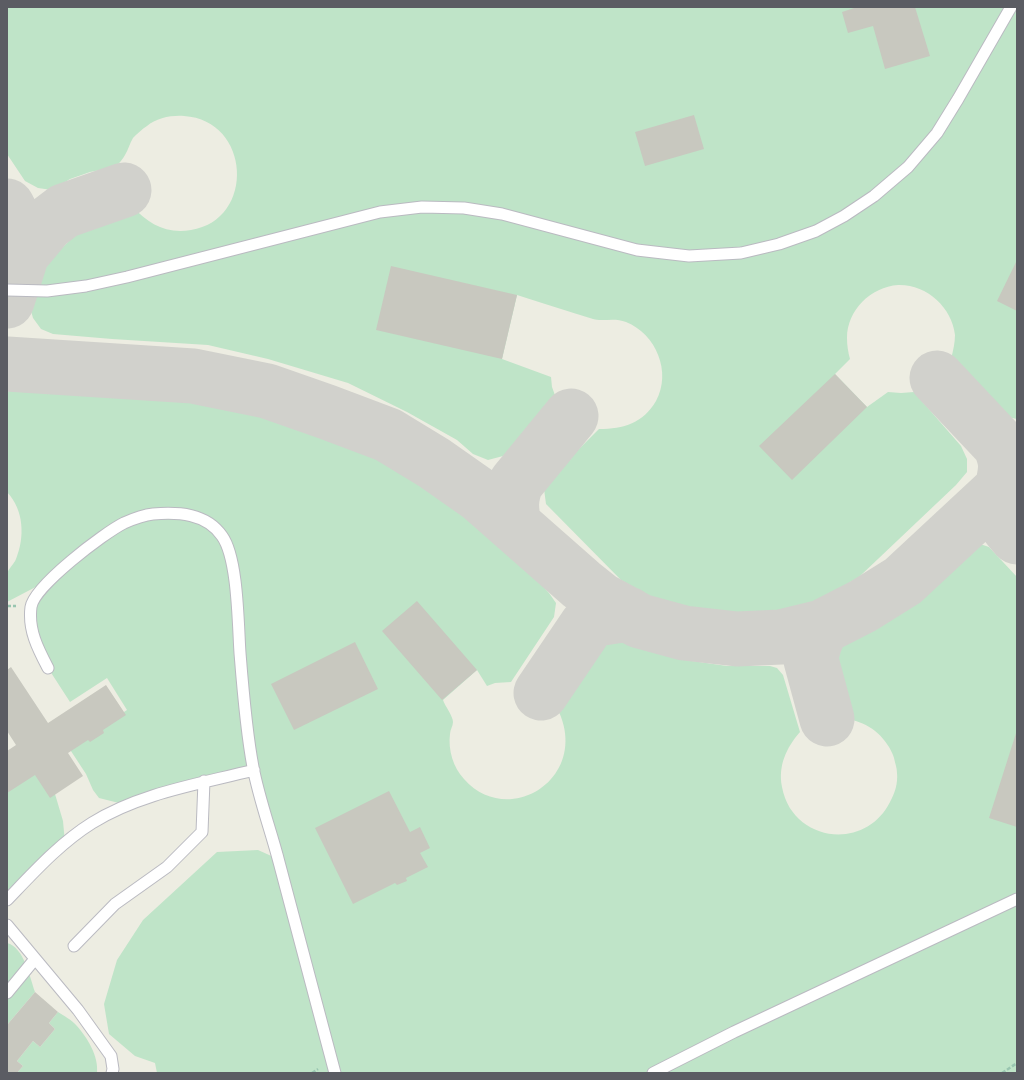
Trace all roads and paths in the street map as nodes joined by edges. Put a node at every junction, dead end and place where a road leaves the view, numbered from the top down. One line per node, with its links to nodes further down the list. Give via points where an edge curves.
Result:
1 (1012, 7): 2 (lane, via 937,133 908,167 874,196 844,216 816,231 779,244 741,252 689,256 637,250 502,214 464,208 422,207 380,212 86,286 47,291)
2 (7, 290)
3 (48, 668): 4 (lane, via 30,626 31,605 47,581 94,542 124,523 147,514 194,515 211,523 223,536 231,555 244,704)
4 (254, 770): 5 (lane); 14 (lane)
5 (204, 781): 7 (lane, via 127,806 93,822 65,843); 9 (lane, via 202,832 167,867 115,904)
6 (1017, 899): 15 (lane, via 734,1032)
7 (7, 900)
8 (7, 926): 10 (lane)
9 (74, 946)
10 (35, 959): 11 (lane); 13 (lane, via 78,1010 111,1056)
11 (7, 993)
12 (1017, 1063): 16 (path)
13 (112, 1073)
14 (335, 1073)
15 (653, 1073)
16 (1002, 1073)

